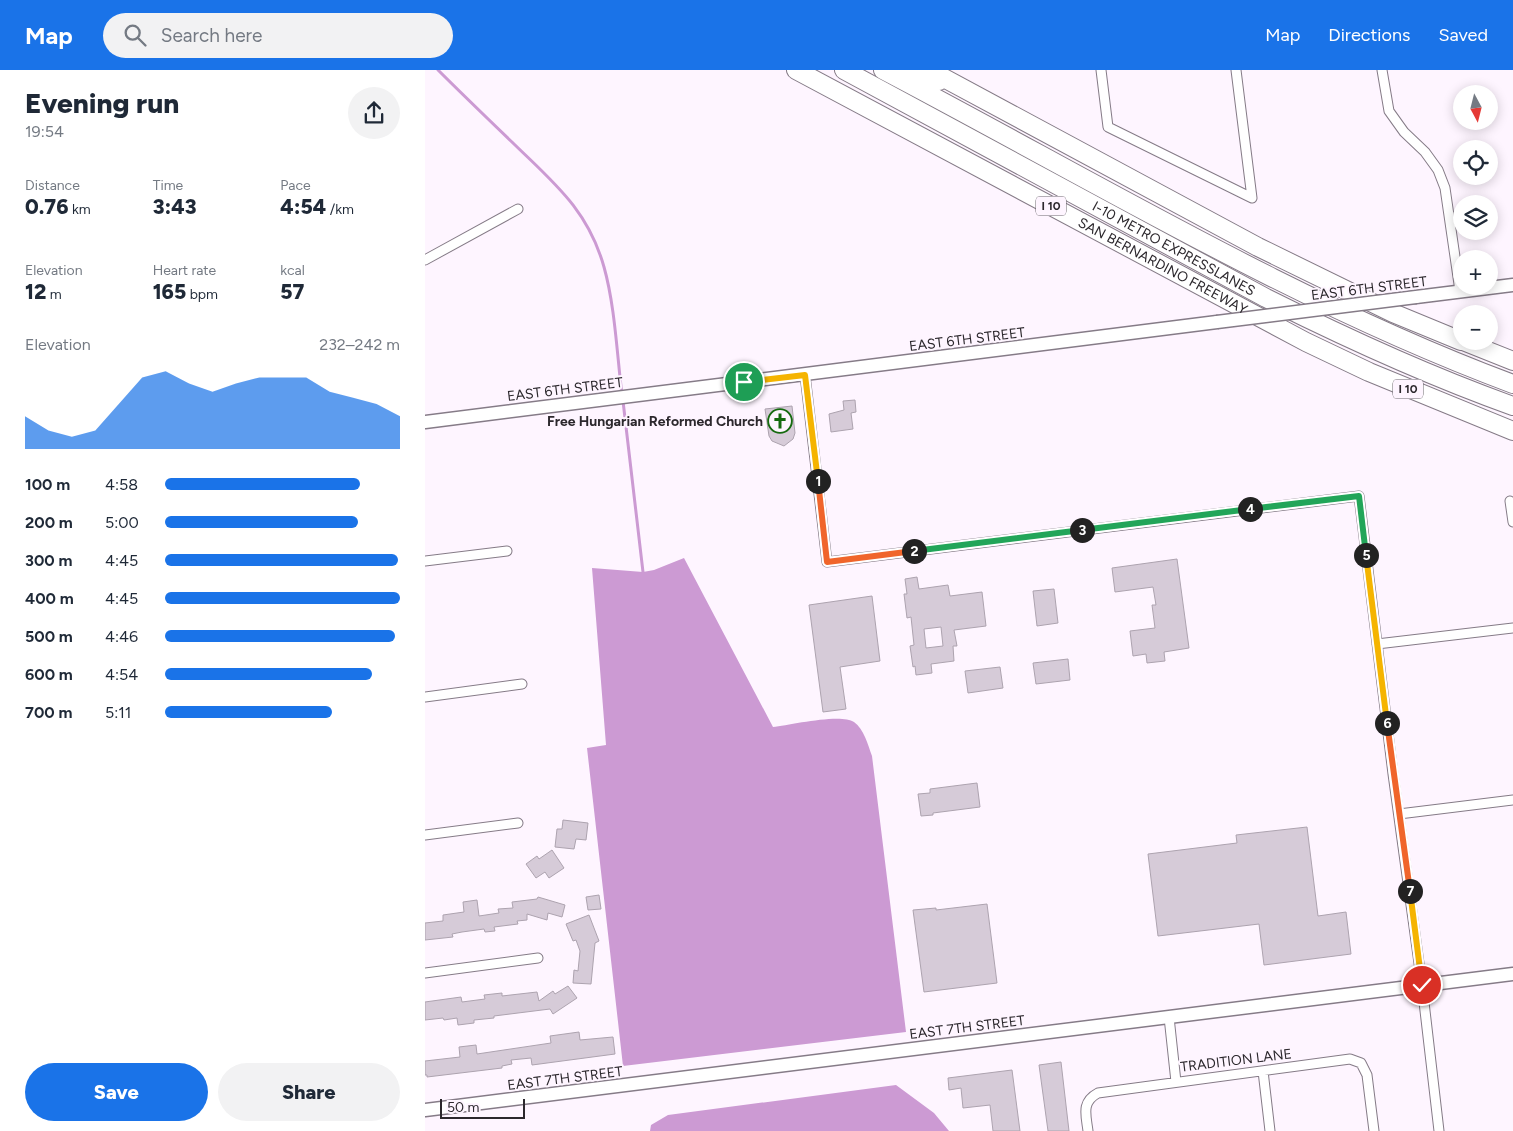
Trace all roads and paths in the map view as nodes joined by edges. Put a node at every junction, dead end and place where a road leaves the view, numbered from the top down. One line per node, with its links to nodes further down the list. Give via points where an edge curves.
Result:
1 (796, 70): 19 (highway, SAN BERNARDINO FREEWAY / I 10, via 1306,342)
2 (844, 70): 22 (highway, I-10 METRO EXPRESSLANES, via 1317,324)
3 (883, 70): 21 (highway, I-10 METRO EXPRESSLANES, via 1259,271 1406,341)
4 (910, 70): 9 (highway)
5 (929, 70): 9 (highway)
6 (1101, 70): 7 (street, via 1108,127 1252,198)
7 (1236, 70)
8 (1382, 70): 11 (street, via 1389,111 1438,170 1445,188)
9 (988, 101): 16 (highway, via 1259,247 1393,313)
10 (518, 209): 12 (street)
11 (1454, 250)
12 (425, 260)
13 (1513, 285): 14 (main road, EAST 6TH STREET)
14 (1498, 287)
15 (1453, 292): 20 (main road, EAST 6TH STREET, bridge)
16 (1453, 337)
17 (1485, 350): 18 (highway)
18 (1513, 361)
19 (1369, 372): 22 (highway); 25 (highway, SAN BERNARDINO FREEWAY / I 10)
20 (805, 375): 24 (main road, EAST 6TH STREET); 31 (street, via 827,562 1359,496)
21 (1513, 384)
22 (1492, 398): 23 (highway, I-10 METRO EXPRESSLANES)
23 (1513, 406)
24 (425, 422)
25 (1513, 431)
26 (1510, 501): 27 (street)
27 (1513, 522)
28 (507, 551): 29 (street)
29 (425, 561)
30 (1513, 628): 31 (street)
31 (1377, 644): 35 (street)
32 (522, 684): 33 (street)
33 (425, 697)
34 (1513, 800): 35 (street)
35 (1399, 814): 41 (street)
36 (518, 823): 37 (street)
37 (425, 835)
38 (538, 958): 39 (street)
39 (425, 973)
40 (1513, 974): 41 (main road, EAST 7TH STREET)
41 (1422, 985): 42 (main road, EAST 7TH STREET); 49 (street)
42 (1169, 1017): 44 (street, TRADITION LANE); 45 (main road, EAST 7TH STREET)
43 (1263, 1071): 44 (street, TRADITION LANE); 47 (street); 48 (street, TRADITION LANE, via 1350,1060 1361,1063 1367,1075)
44 (1176, 1082): 46 (street, via 1093,1095 1086,1106)
45 (425, 1110)
46 (1088, 1131)
47 (1270, 1131)
48 (1374, 1131)
49 (1439, 1131)

